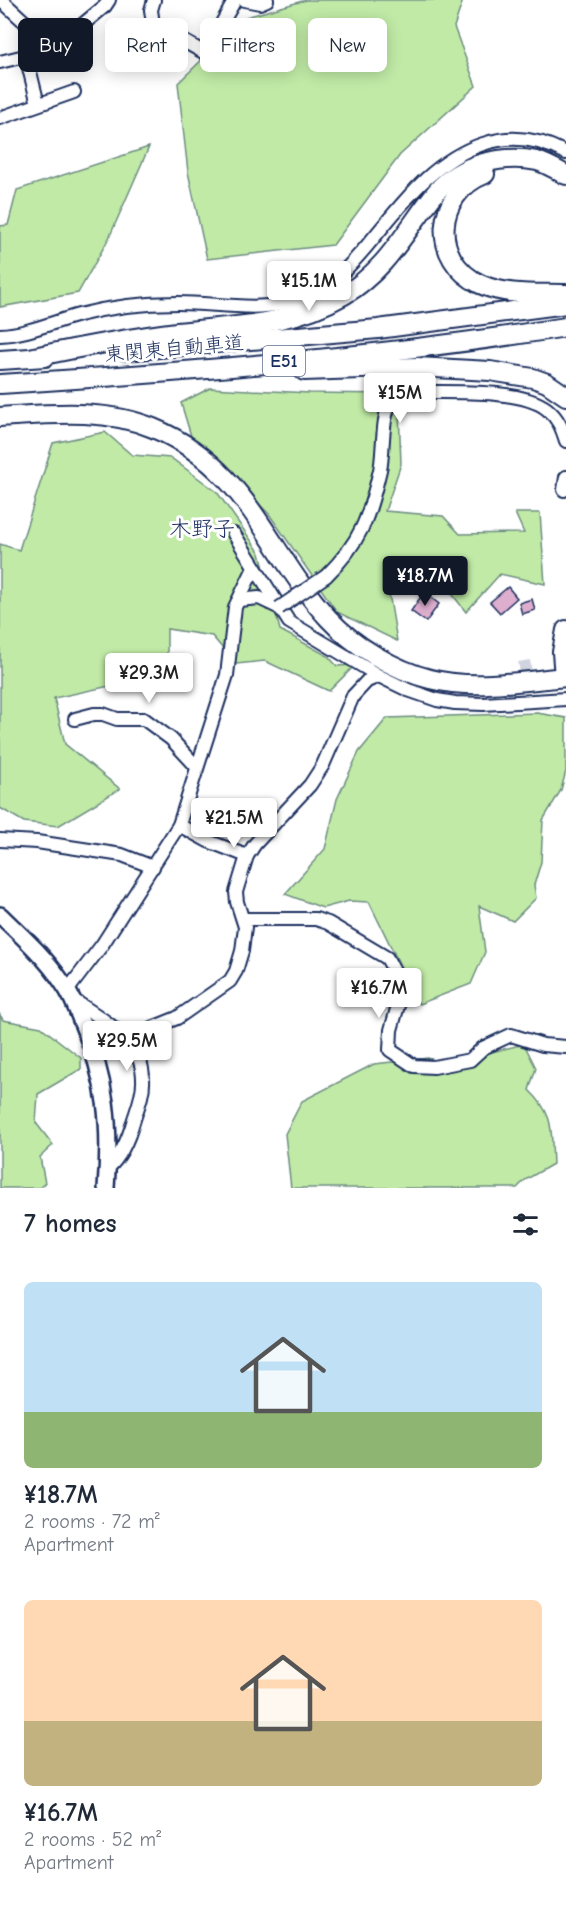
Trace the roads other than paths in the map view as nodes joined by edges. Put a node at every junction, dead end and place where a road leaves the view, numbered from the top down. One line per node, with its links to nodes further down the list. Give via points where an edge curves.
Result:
1 (1, 0): 7 (street)
2 (109, 0): 8 (street)
3 (154, 0): 4 (street, via 153,24 205,53)
4 (235, 0)
5 (244, 0): 6 (street)
6 (267, 0)
7 (20, 18)
8 (90, 18)
9 (18, 58): 10 (street)
10 (0, 62)
11 (30, 72): 13 (street)
12 (74, 92): 13 (street)
13 (38, 104): 14 (street)
14 (0, 118)
15 (566, 153): 21 (street, via 533,140 512,138 454,156 422,182 332,281 320,291 285,304 148,304)
16 (566, 175): 22 (highway, via 525,160 505,159 472,167 438,190 396,248 370,275 346,294 303,314)
17 (566, 187): 18 (highway, via 534,171 487,173 457,194 444,227 452,259 461,272 476,282 510,292)
18 (566, 294)
19 (566, 304): 22 (highway, 東関東自動車道 / E51, via 345,332)
20 (566, 327): 24 (highway, 東関東自動車道 / E51, via 382,351)
21 (0, 335)
22 (34, 357): 23 (highway, 東関東自動車道 / E51)
23 (0, 360)
24 (55, 380): 25 (highway, 東関東自動車道 / E51); 26 (highway, via 417,367 533,378 547,382)
25 (0, 384)
26 (566, 396)
27 (0, 417): 37 (highway, via 86,414 121,418 152,427 181,442 228,480 330,621 363,647 405,670 429,679 480,684)
28 (566, 441): 34 (street, bridge, via 553,415 518,397 402,392 388,408 381,467 365,524 345,557 326,576)
29 (566, 477): 30 (street)
30 (564, 490)
31 (234, 534): 32 (street)
32 (255, 568): 33 (street); 34 (street)
33 (240, 600): 34 (street, via 259,598); 40 (street, via 233,615 227,675)
34 (279, 608): 36 (street, via 289,622)
35 (566, 630): 37 (highway, via 562,652)
36 (379, 676): 38 (street, via 422,696 455,703); 43 (street, via 367,681 353,696 323,765 310,785)
37 (565, 677)
38 (566, 699)
39 (75, 719): 40 (street, via 103,714 117,719 144,719 171,739)
40 (197, 767): 41 (street)
41 (179, 825): 43 (street); 44 (street)
42 (0, 840): 44 (street, via 122,855)
43 (247, 856): 46 (street, via 236,892)
44 (153, 867): 47 (street)
45 (0, 915): 47 (main road, via 41,956)
46 (243, 919): 48 (street, via 242,951 230,981 177,1018); 49 (street, via 316,919 387,958 403,988 391,1030 390,1050 414,1065 434,1067 470,1060 483,1048 511,1035 543,1046)
47 (69, 995): 48 (street); 50 (main road, via 98,1063 108,1120)
48 (127, 1038): 50 (street, via 137,1053 144,1080 131,1130)
49 (566, 1047)
50 (108, 1168): 51 (main road)
51 (106, 1188)

